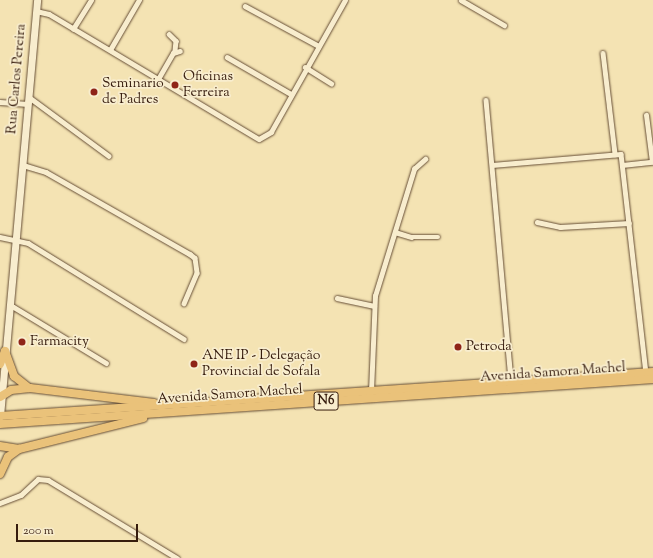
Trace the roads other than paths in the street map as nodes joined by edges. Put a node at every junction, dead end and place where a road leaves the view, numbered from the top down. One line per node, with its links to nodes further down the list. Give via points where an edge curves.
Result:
1 (37, 0): 7 (main road, Rua Carlos Pereira)
2 (90, 0): 9 (street)
3 (138, 0): 12 (street)
4 (345, 0): 11 (street)
5 (461, 0): 8 (street)
6 (245, 6): 11 (street)
7 (36, 11): 9 (street, via 49,14); 20 (main road, Rua Carlos Pereira)
8 (504, 25)
9 (73, 29): 12 (street)
10 (169, 34): 16 (street, via 176,41 177,51)
11 (317, 45): 15 (street)
12 (110, 50): 16 (street)
13 (604, 53): 23 (street)
14 (227, 57): 18 (street)
15 (305, 67): 17 (street); 18 (street)
16 (158, 79): 18 (street, via 259,139 271,132)
17 (331, 83)
18 (291, 94)
19 (486, 100): 27 (street)
20 (28, 101): 21 (street); 24 (street); 26 (main road, Rua Carlos Pereira)
21 (0, 102)
22 (646, 115): 28 (street, via 652,162)
23 (615, 154): 27 (street); 28 (street, via 621,154)
24 (109, 156)
25 (424, 159): 31 (street, via 414,169)
26 (23, 165): 34 (main road, Rua Carlos Pereira); 36 (street, via 46,172 195,258 197,273)
27 (492, 165): 45 (street)
28 (622, 165): 30 (street)
29 (537, 222): 30 (street, via 560,227)
30 (628, 223): 43 (street)
31 (395, 232): 33 (street, via 411,237); 38 (street)
32 (0, 237): 34 (street)
33 (438, 237)
34 (16, 239): 37 (main road, Rua Carlos Pereira); 39 (street)
35 (337, 298): 38 (street)
36 (184, 304)
37 (12, 306): 40 (main road, Rua Carlos Pereira); 41 (street)
38 (374, 306): 47 (street)
39 (184, 339)
40 (5, 350): 42 (highway); 46 (highway, via 14,376); 48 (main road, Rua Carlos Pereira)
41 (106, 363)
42 (0, 364)
43 (649, 372): 45 (highway, Avenida Samora Machel / N6)
44 (653, 379): 50 (highway, Avenida Samora Machel / N6)
45 (511, 381): 47 (highway, Avenida Samora Machel / N6)
46 (30, 388): 48 (highway, via 11,390); 49 (highway)
47 (371, 391): 49 (highway, Avenida Samora Machel / N6)
48 (1, 398): 51 (main road, Rua Carlos Pereira)
49 (162, 405): 51 (highway, Avenida Samora Machel / N6)
50 (156, 414): 52 (highway, Avenida Samora Machel / N6); 54 (highway)
51 (0, 416)
52 (0, 424)
53 (0, 446): 54 (highway)
54 (19, 449): 55 (highway, via 8,457)
55 (0, 474)
56 (0, 503): 57 (street, via 21,494 38,478 48,480)
57 (178, 558)

